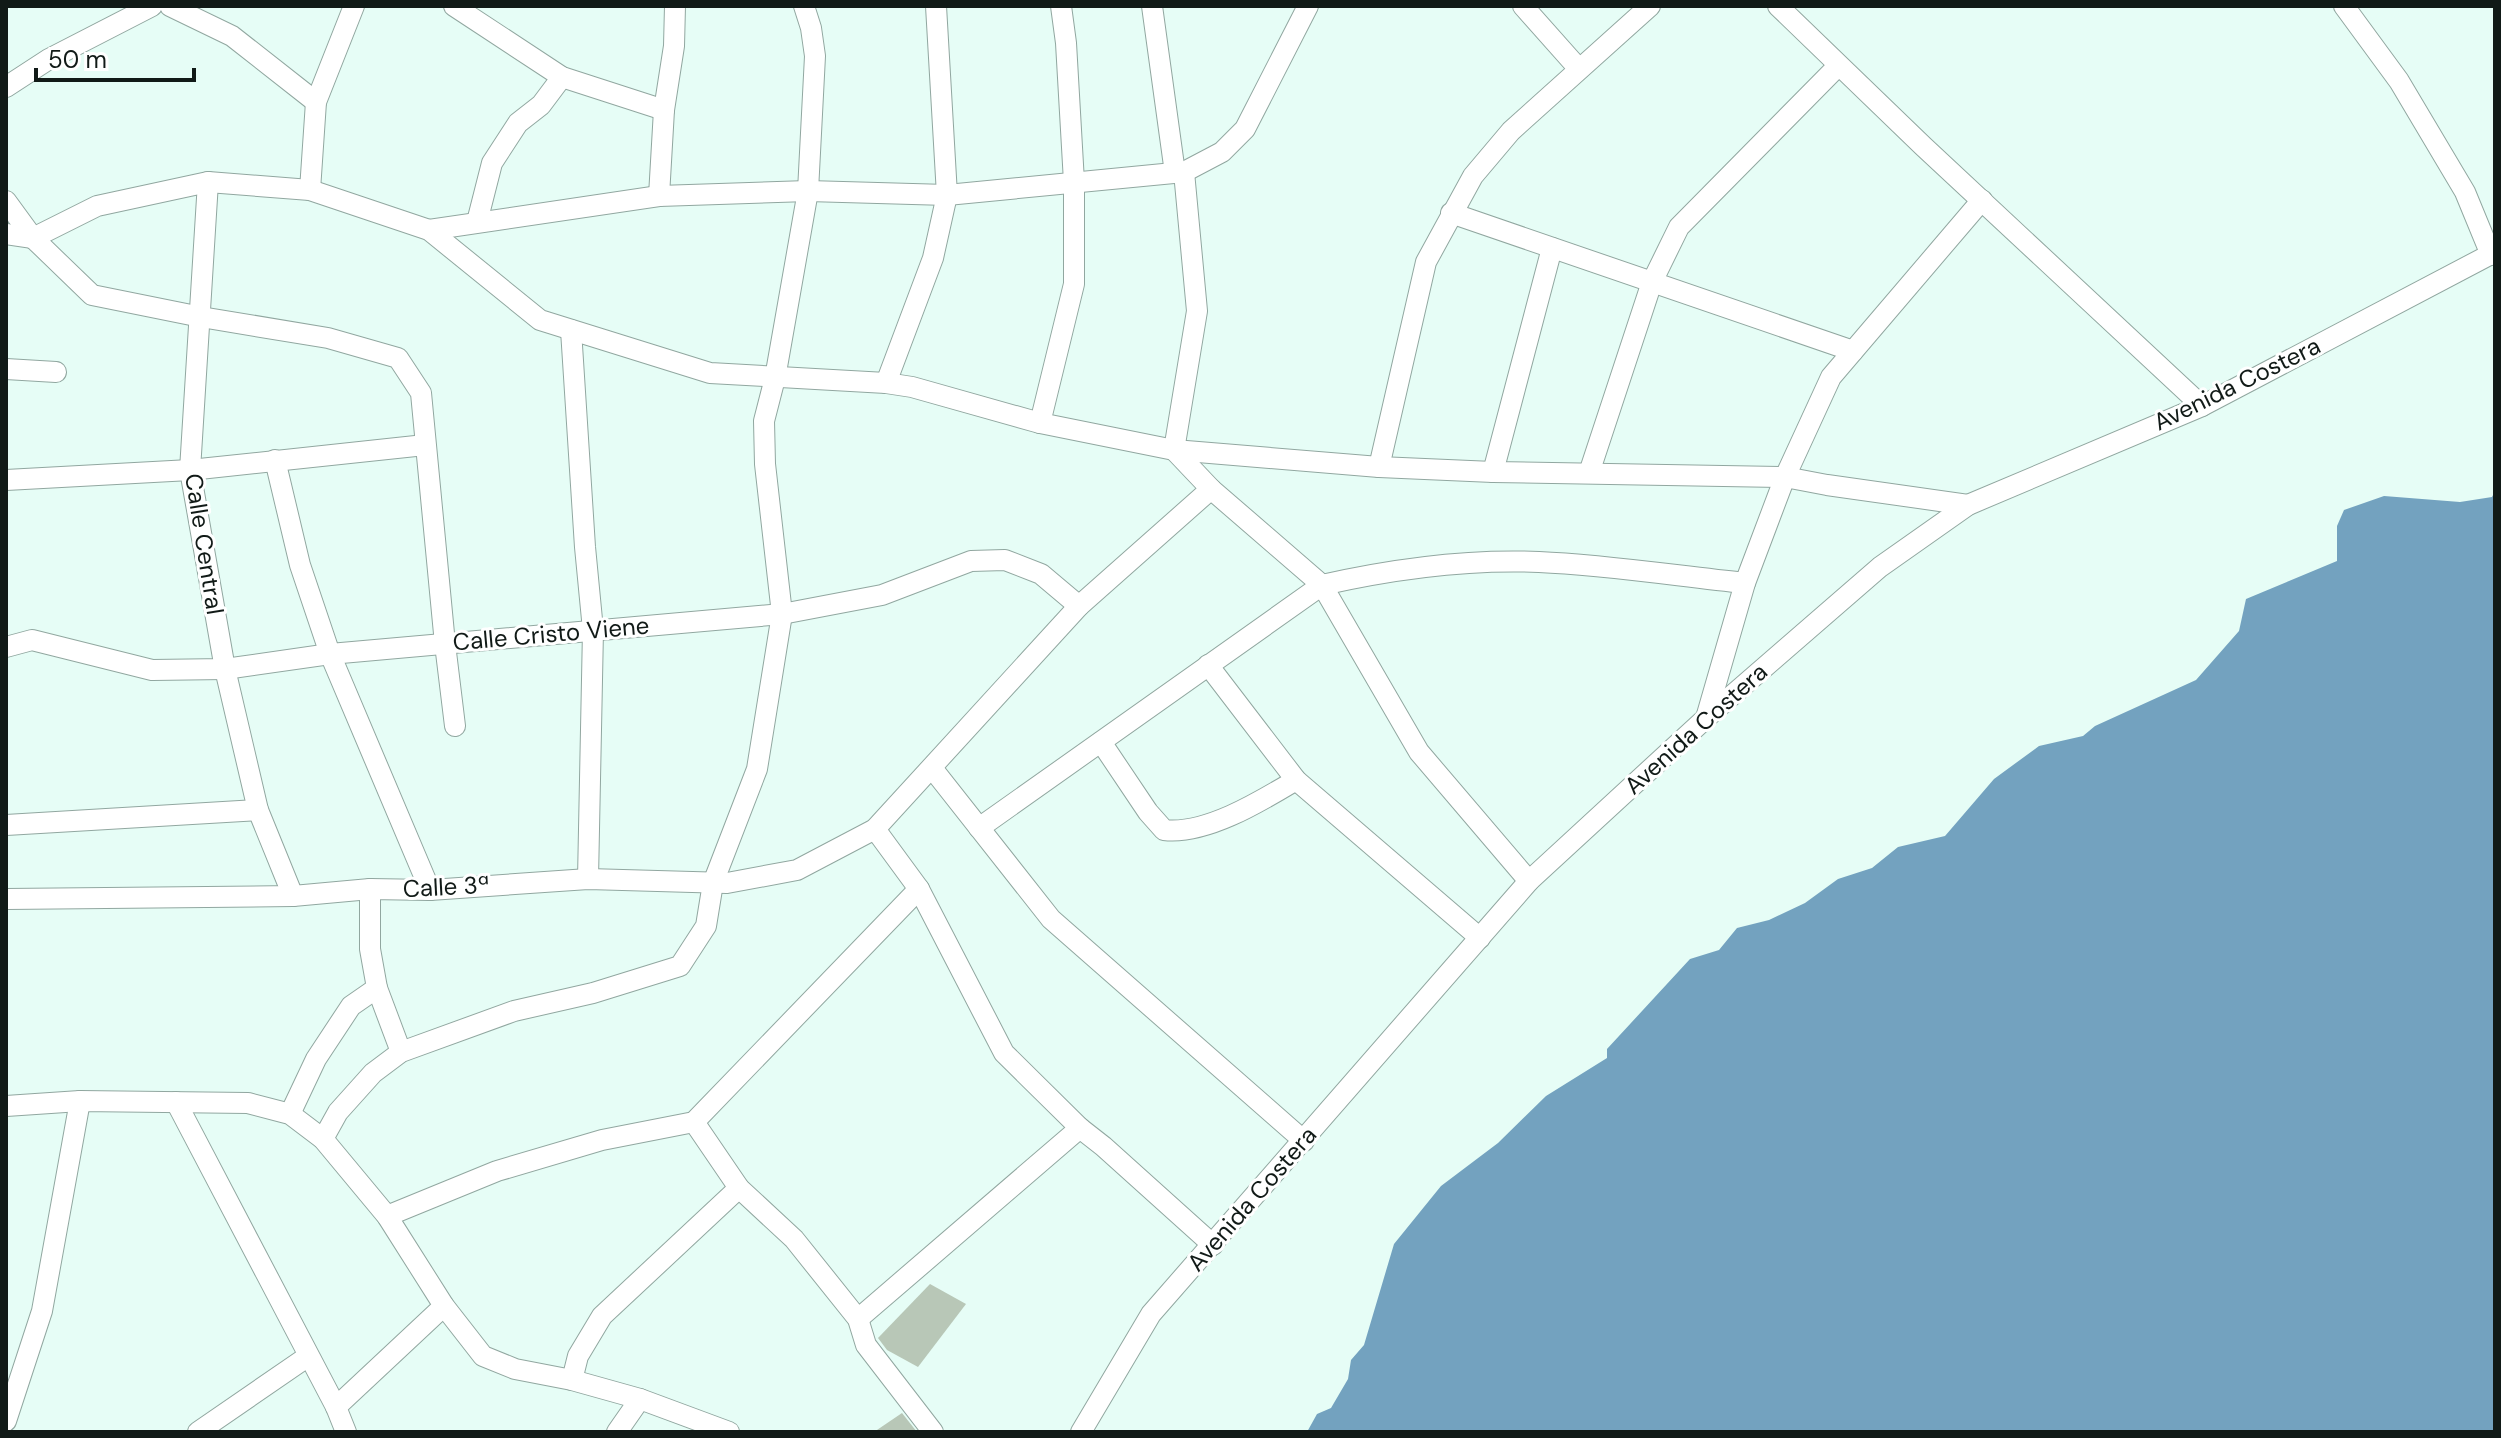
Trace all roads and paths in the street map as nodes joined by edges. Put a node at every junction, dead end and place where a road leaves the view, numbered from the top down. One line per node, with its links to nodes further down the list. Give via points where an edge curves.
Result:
1 (152, 6): 18 (street)
2 (170, 6): 19 (street, via 232,36)
3 (354, 6): 19 (street)
4 (454, 6): 17 (street)
5 (675, 6): 20 (street)
6 (804, 6): 25 (street, via 815,56)
7 (936, 6): 26 (street)
8 (1061, 6): 23 (street)
9 (1152, 6): 21 (street)
10 (1308, 6): 21 (street, via 1245,129 1222,152)
11 (1523, 6): 16 (street)
12 (1650, 6): 16 (street)
13 (1778, 6): 15 (street)
14 (2344, 6): 36 (street, via 2399,81 2465,192)
15 (1838, 66): 28 (street); 37 (street, via 1679,227)
16 (1579, 69): 30 (street, via 1511,131 1473,176)
17 (562, 77): 20 (street); 31 (street, via 541,105 518,123 492,163)
18 (6, 87)
19 (316, 102): 24 (street)
20 (664, 110): 27 (street)
21 (1180, 172): 23 (street); 48 (street, via 1197,311)
22 (208, 182): 24 (street); 34 (street, via 97,206); 38 (street, Calle Central)
23 (1074, 182): 26 (street); 46 (street, via 1074,284)
24 (310, 190): 32 (street)
25 (808, 191): 26 (street); 27 (street); 43 (street)
26 (947, 195): 44 (street, via 933,258)
27 (659, 196): 31 (street)
28 (1982, 200): 40 (street); 45 (street)
29 (6, 201): 34 (street)
30 (1451, 213): 35 (street); 50 (street, via 1426,262)
31 (477, 222): 32 (street)
32 (429, 230): 39 (street, via 540,320)
33 (6, 234): 34 (street)
34 (33, 238): 38 (street, via 92,295)
35 (1552, 248): 37 (street); 52 (street)
36 (2493, 254): 45 (street, Avenida Costera)
37 (1652, 282): 40 (street); 53 (street)
38 (201, 317): 47 (street, via 328,338 398,358 421,393); 51 (street, Calle Central)
39 (571, 330): 43 (street, via 710,373); 62 (street)
40 (1853, 351): 54 (street, via 1831,377)
41 (6, 369): 42 (street)
42 (56, 372)
43 (775, 378): 44 (street); 61 (street, via 764,421 765,464)
44 (886, 383): 46 (street)
45 (2202, 406): 57 (street, Avenida Costera)
46 (1040, 423): 48 (street)
47 (425, 445): 49 (street); 63 (street)
48 (1174, 450): 50 (street); 56 (street)
49 (275, 460): 51 (street); 65 (street, via 300,565)
50 (1379, 467): 52 (street)
51 (190, 470): 55 (street); 67 (street, Calle Central)
52 (1493, 472): 53 (street)
53 (1589, 473): 54 (street)
54 (1785, 477): 57 (street); 58 (street)
55 (6, 480)
56 (1211, 489): 59 (street); 60 (street, Calle 3ª)
57 (1968, 505): 68 (street, Avenida Costera, via 1880,567)
58 (1745, 583): 59 (street, via 1538,562 1432,566); 68 (street)
59 (1322, 585): 66 (street); 78 (street, via 1419,752)
60 (1079, 606): 61 (street, Calle Cristo Viene, via 1041,574 1005,560 971,561 882,595); 71 (street, Calle 3ª)
61 (782, 614): 62 (street, Calle Cristo Viene); 79 (street, via 757,769)
62 (593, 630): 63 (street, Calle Cristo Viene); 77 (street)
63 (445, 644): 65 (street, Calle Cristo Viene); 69 (street)
64 (6, 647): 67 (street, Calle Cristo Viene, via 32,640 152,670)
65 (330, 654): 67 (street, Calle Cristo Viene); 82 (street)
66 (1208, 665): 70 (street); 72 (street)
67 (225, 669): 73 (street, Calle Central)
68 (1706, 718): 78 (street, Avenida Costera)
69 (455, 726)
70 (1101, 742): 72 (street, via 1164,830 1194,829); 75 (street)
71 (932, 768): 75 (street); 76 (street, Calle 3ª)
72 (1296, 780): 85 (street)
73 (258, 810): 74 (street); 83 (street, Calle Central)
74 (6, 825)
75 (979, 828): 95 (street, via 1051,919)
76 (875, 829): 79 (street, Calle 3ª, via 797,870); 81 (street)
77 (588, 879): 79 (street, Calle 3ª); 82 (street, Calle 3ª)
78 (1529, 881): 85 (street, Avenida Costera)
79 (713, 883): 87 (street, via 706,926 680,966 514,1011)
80 (370, 889): 82 (street, Calle 3ª); 83 (street, Calle 3ª); 86 (street, via 370,949)
81 (919, 889): 92 (street); 93 (street, via 1004,1053)
82 (430, 890)
83 (293, 896): 84 (street, Calle 3ª)
84 (6, 899)
85 (1480, 938): 95 (street, Avenida Costera)
86 (377, 988): 87 (street); 91 (street, via 351,1006 316,1059)
87 (401, 1052): 94 (street, via 373,1073 338,1112)
88 (80, 1101): 89 (street); 90 (street); 105 (street, via 42,1311)
89 (176, 1102): 91 (street, via 248,1103); 101 (street)
90 (6, 1106)
91 (290, 1114): 94 (street)
92 (694, 1122): 96 (street); 97 (street, via 602,1140 497,1171)
93 (1080, 1128): 98 (street); 100 (street)
94 (323, 1139): 97 (street)
95 (1304, 1141): 98 (street, Avenida Costera)
96 (739, 1188): 100 (street, via 794,1239); 102 (street, via 602,1316 578,1356)
97 (387, 1216): 99 (street)
98 (1213, 1245): 111 (street, Avenida Costera, via 1151,1314)
99 (444, 1306): 102 (street, via 483,1356 515,1369); 104 (street)
100 (858, 1319): 110 (street, via 866,1345)
101 (307, 1357): 104 (street); 106 (street)
102 (572, 1380): 103 (street)
103 (640, 1399): 108 (street); 109 (street)
104 (336, 1407): 107 (street)
105 (6, 1421)
106 (198, 1432)
107 (346, 1432)
108 (617, 1432)
109 (729, 1432)
110 (933, 1432)
111 (1081, 1432)

